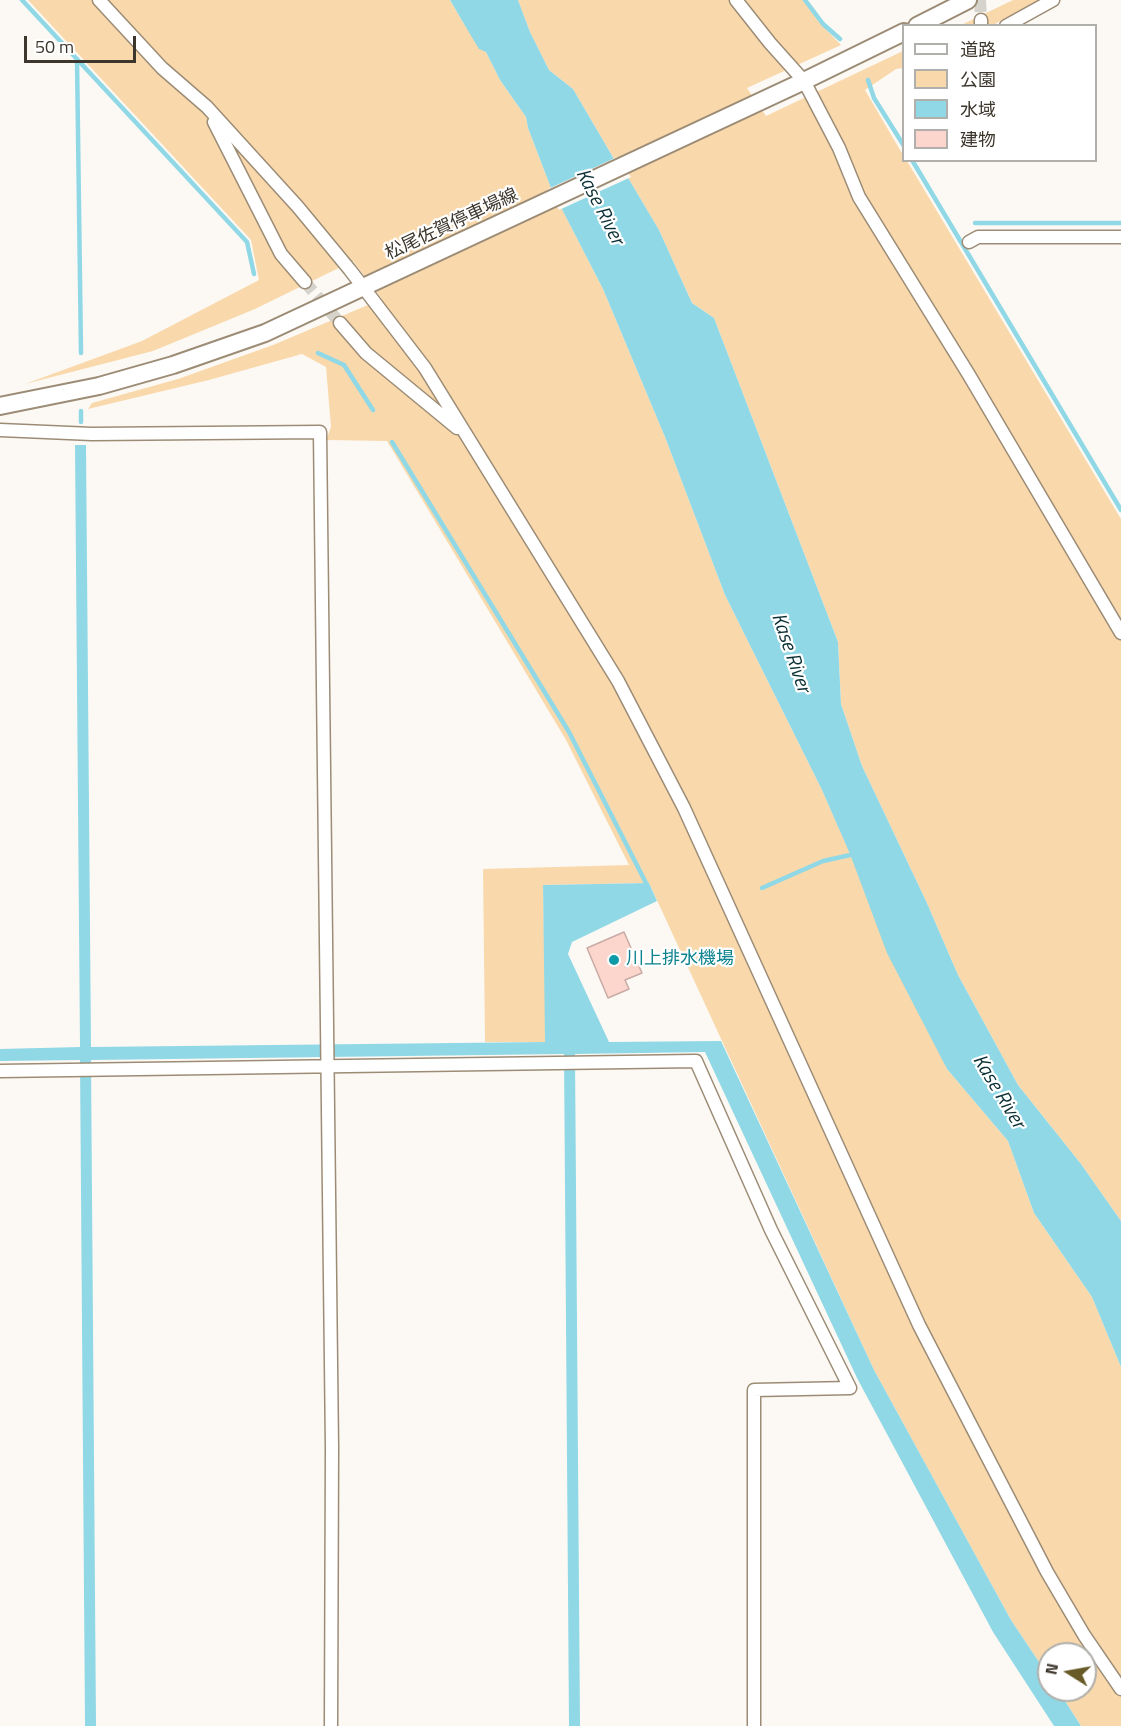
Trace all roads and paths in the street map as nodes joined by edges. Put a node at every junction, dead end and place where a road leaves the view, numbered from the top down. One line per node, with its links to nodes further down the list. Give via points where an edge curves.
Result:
1 (99, 0): 9 (street, via 156,61)
2 (736, 0): 8 (street)
3 (968, 0): 5 (main road)
4 (1053, 0): 6 (street)
5 (920, 24)
6 (1010, 24)
7 (902, 32): 8 (main road, 松尾佐賀停車場線)
8 (798, 84): 13 (main road, 松尾佐賀停車場線); 18 (street, via 839,148 859,197)
9 (207, 107): 12 (street, via 281,254); 13 (street, via 298,207)
10 (1121, 237): 11 (street, via 978,237)
11 (969, 242)
12 (305, 282)
13 (364, 288): 15 (main road, 松尾佐賀停車場線, via 266,333 173,365 99,386); 17 (street, via 425,368)
14 (340, 323): 17 (street, via 366,353)
15 (0, 406)
16 (0, 430): 19 (street, via 92,434 320,432)
17 (465, 435): 21 (street, via 618,681 684,807 918,1325 1047,1572)
18 (1121, 633)
19 (328, 1066): 20 (street); 22 (street); 23 (street, via 696,1061 771,1230 850,1388 754,1390)
20 (0, 1071)
21 (1121, 1689)
22 (331, 1726)
23 (754, 1726)

